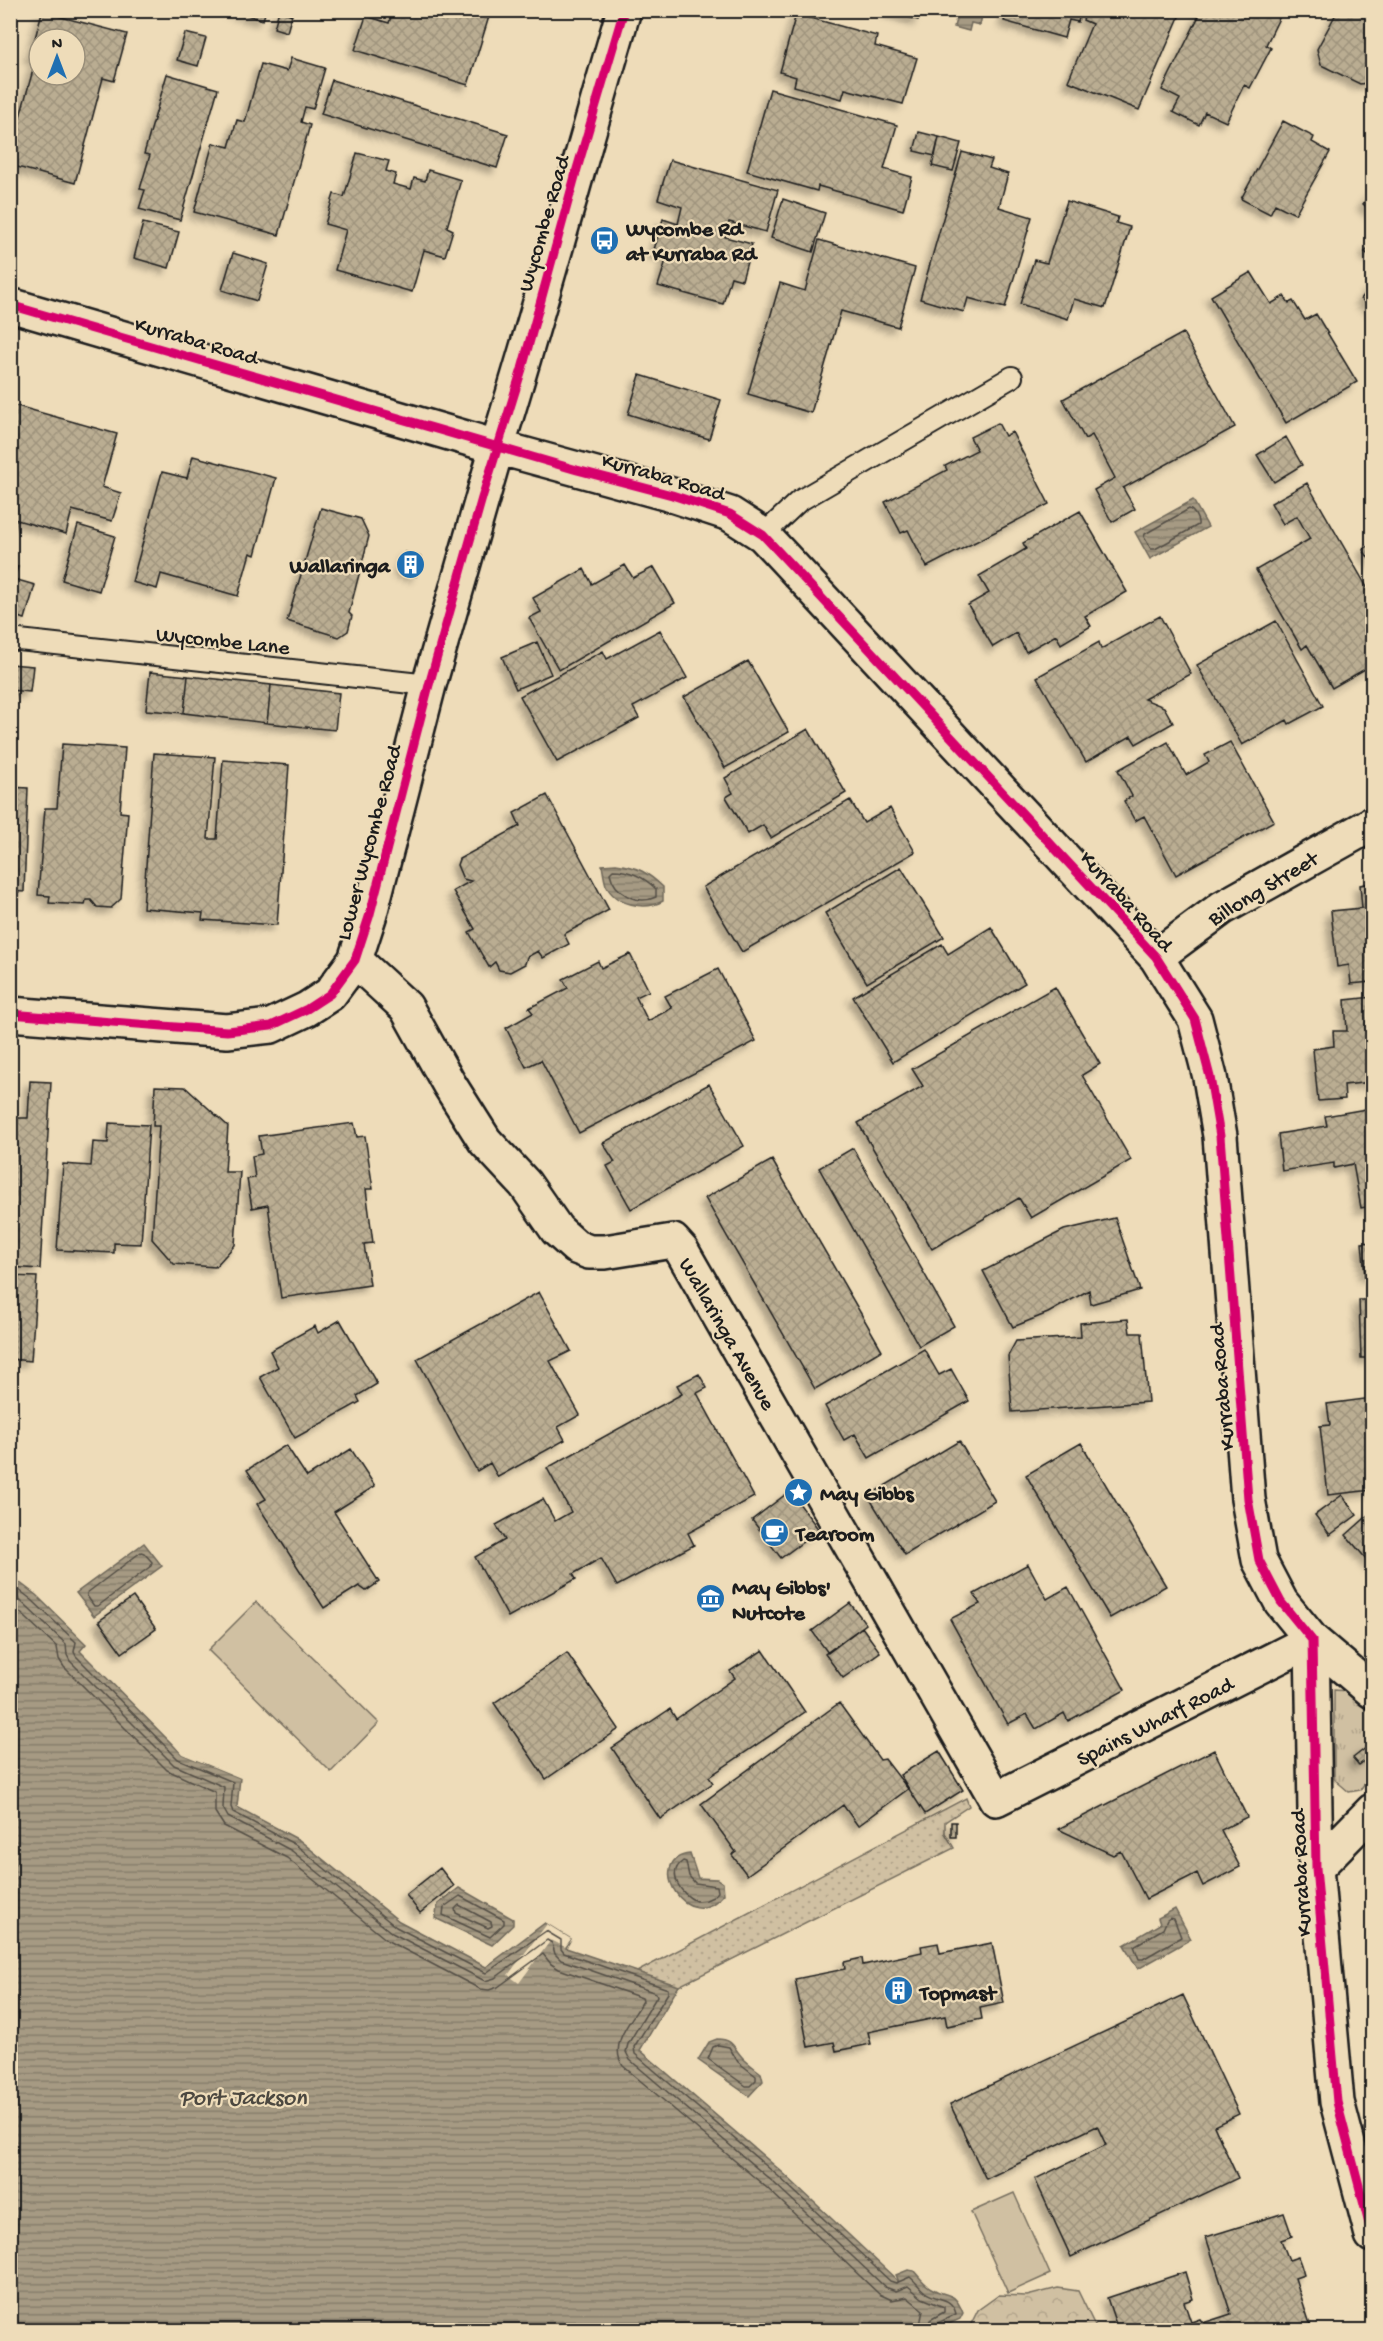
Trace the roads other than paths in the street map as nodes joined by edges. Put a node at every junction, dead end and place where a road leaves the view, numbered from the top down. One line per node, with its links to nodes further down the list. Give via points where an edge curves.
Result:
1 (624, 10): 4 (street, Wycombe Road)
2 (10, 305): 4 (street, Kurraba Road)
3 (1012, 377): 5 (lane, via 800,501)
4 (497, 447): 5 (street, Kurraba Road, via 730,514); 7 (street, Lower Wycombe Road)
5 (764, 535): 9 (street, Kurraba Road)
6 (10, 639): 7 (lane, Wycombe Lane)
7 (429, 685): 10 (street, Lower Wycombe Road)
8 (1372, 825): 9 (street, Billong Street, via 1222,908)
9 (1156, 957): 12 (street, Kurraba Road, via 1195,1019 1210,1077 1220,1136 1248,1499 1259,1560 1281,1602)
10 (355, 960): 11 (street, Lower Wycombe Road, via 330,994 272,1026 227,1031); 14 (street, Wallaringa Avenue, via 406,1007 485,1141 525,1184 557,1230 576,1247 605,1252 673,1240 682,1251)
11 (10, 1014)
12 (1312, 1640): 13 (street, Kurraba Road); 14 (street, Spains Wharf Road); 16 (street, Kurraba Road)
13 (1372, 1691)
14 (996, 1798)
15 (1372, 1811): 16 (street)
16 (1316, 1868): 17 (street, Kurraba Road, via 1336,2102)
17 (1372, 2235)

